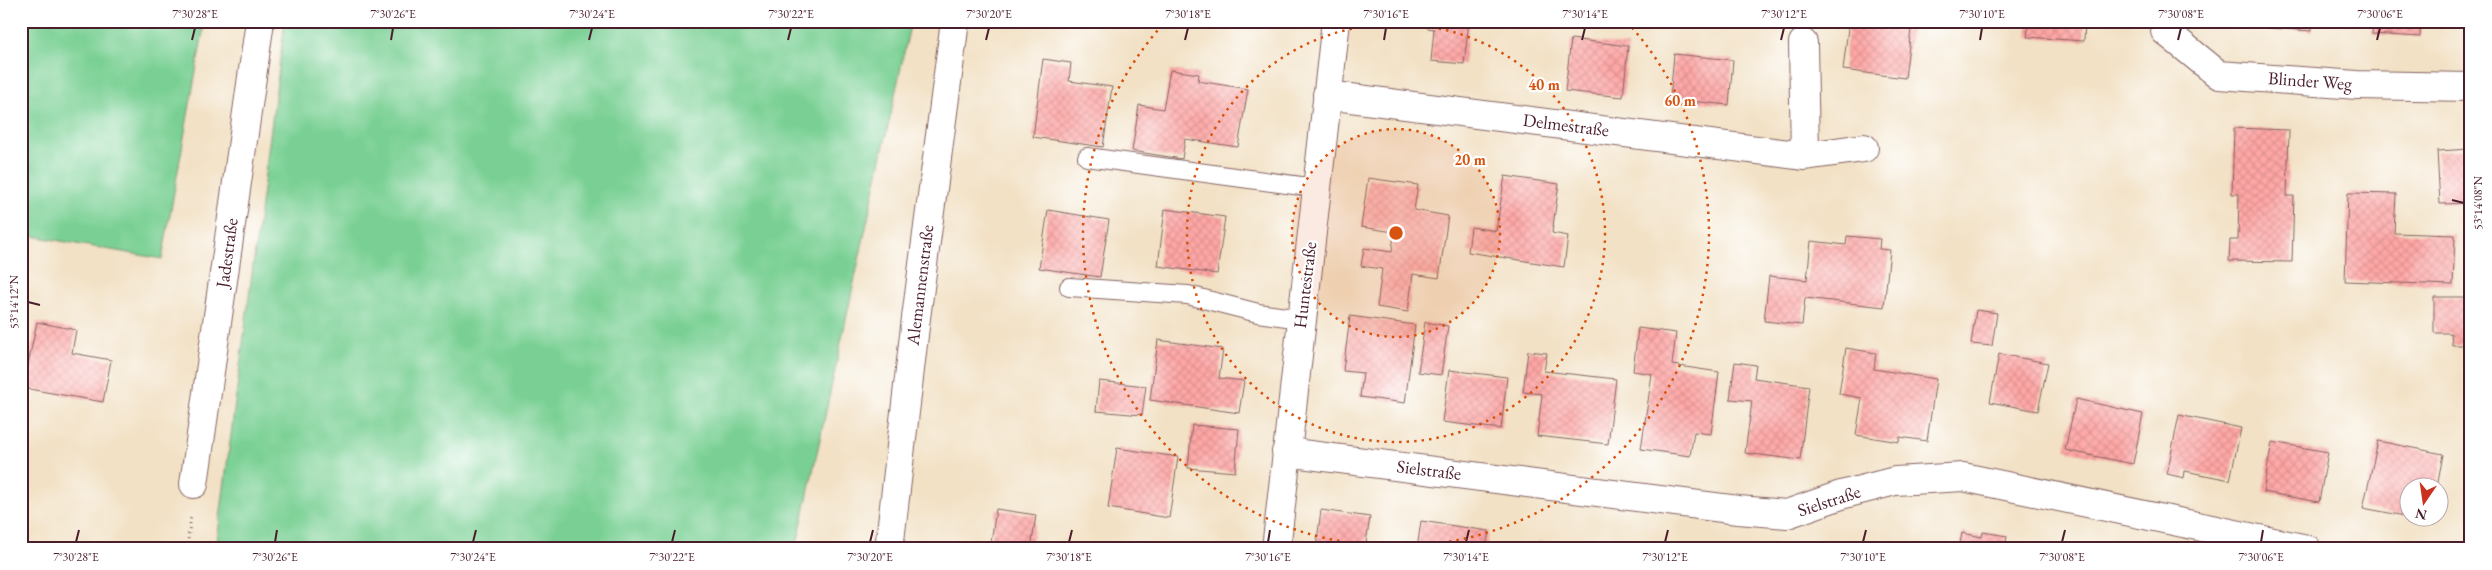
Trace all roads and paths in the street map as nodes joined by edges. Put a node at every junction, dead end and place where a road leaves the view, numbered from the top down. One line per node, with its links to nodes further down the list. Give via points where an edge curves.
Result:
1 (260, 21): 15 (street, Jadestraße)
2 (955, 21): 16 (street, Alemannenstraße)
3 (1336, 21): 7 (street, Huntestraße)
4 (2166, 31): 6 (street, Blinder Weg, via 2220,75)
5 (1803, 44): 9 (street)
6 (2471, 87)
7 (1327, 95): 9 (street, Delmestraße); 11 (street, Huntestraße)
8 (1864, 148): 9 (street, Delmestraße)
9 (1805, 156)
10 (1087, 157): 11 (lane)
11 (1316, 188): 13 (street, Huntestraße)
12 (1069, 287): 13 (lane, via 1188,295 1258,313)
13 (1301, 319): 14 (street, Huntestraße)
14 (1286, 452): 17 (street, Huntestraße); 18 (street, Sielstraße, via 1787,514 1895,481 1963,477)
15 (194, 484)
16 (890, 549)
17 (1276, 549)
18 (2307, 549)

